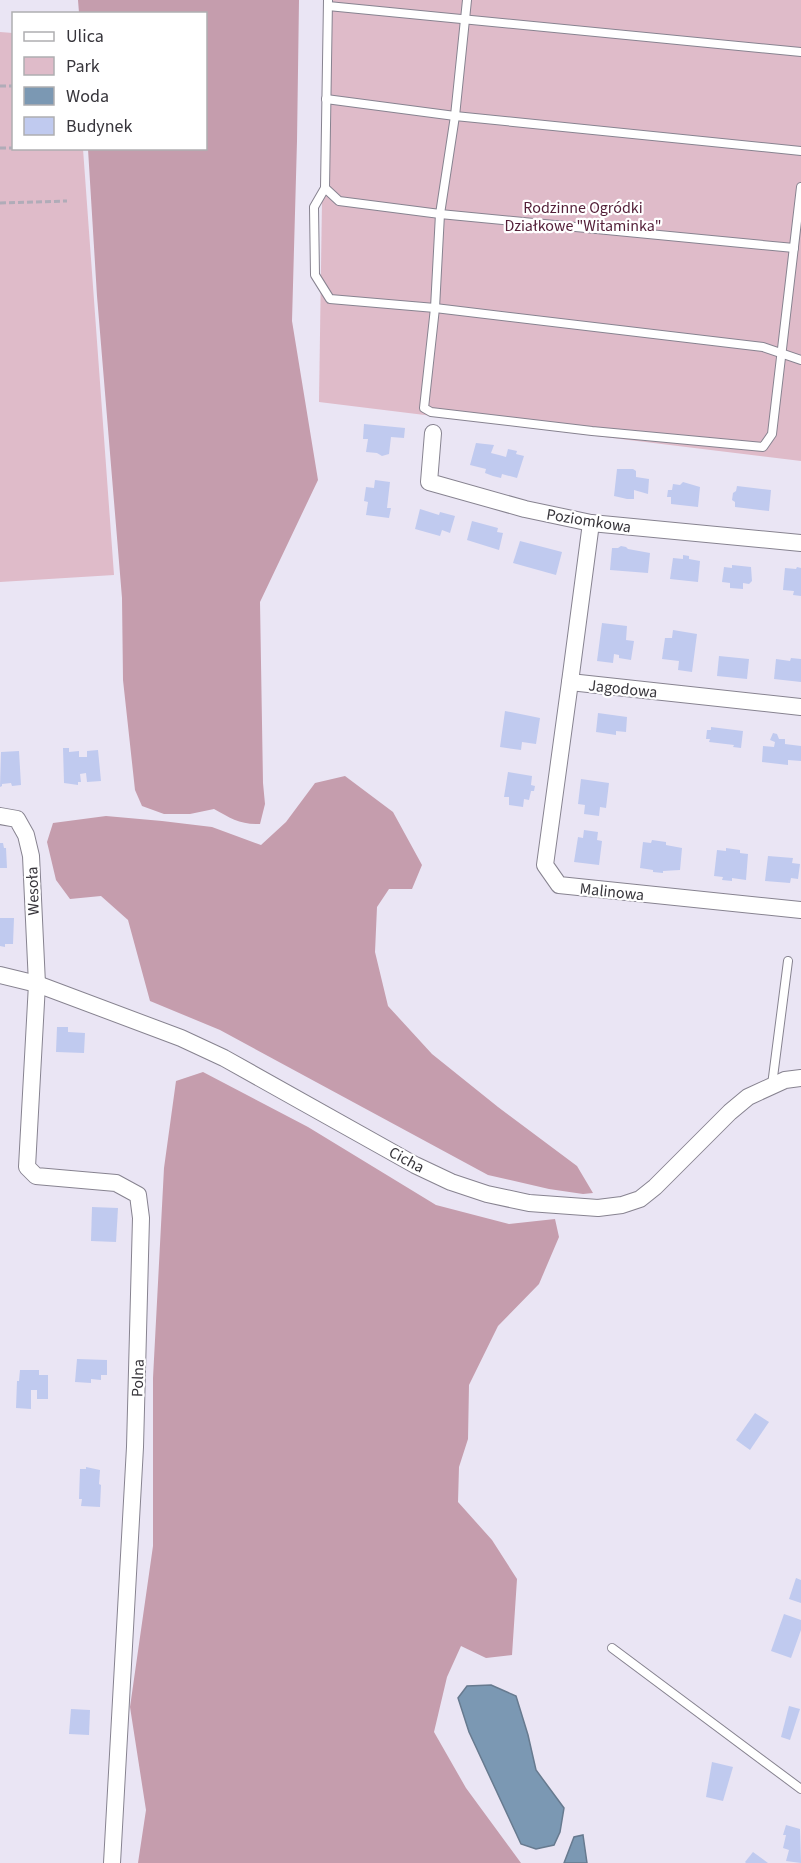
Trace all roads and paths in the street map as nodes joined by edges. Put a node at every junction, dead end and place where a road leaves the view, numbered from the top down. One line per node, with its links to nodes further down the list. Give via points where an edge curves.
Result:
1 (467, 0): 3 (lane)
2 (328, 3): 3 (lane); 5 (lane)
3 (465, 20): 4 (lane); 6 (lane)
4 (801, 52)
5 (326, 99): 6 (lane); 9 (lane)
6 (455, 116): 7 (lane); 12 (lane)
7 (801, 151)
8 (801, 187): 13 (lane)
9 (325, 188): 12 (lane, via 339,201); 14 (lane, via 314,207 315,275 330,298)
10 (68, 201): 11 (path)
11 (0, 203)
12 (440, 213): 13 (lane); 14 (lane)
13 (794, 248): 15 (lane)
14 (435, 308): 15 (lane); 15 (lane, via 424,408 431,412 763,447 772,434)
15 (780, 351): 16 (lane)
16 (801, 360)
17 (433, 433): 18 (street, Poziomkowa, via 429,482)
18 (591, 523): 19 (street, Poziomkowa); 20 (street, Jagodowa)
19 (801, 543)
20 (570, 682): 21 (street, Jagodowa); 23 (street, Malinowa, via 545,865 559,885)
21 (801, 707)
22 (0, 816): 26 (street, Wesoła, via 17,819 31,856)
23 (801, 910)
24 (788, 961): 28 (lane)
25 (0, 975): 26 (street, Cicha)
26 (37, 984): 28 (street, Cicha, via 224,1058 451,1182 529,1203 598,1208 640,1199 730,1112); 31 (street, Polna, via 27,1167 36,1176 116,1183 138,1195 141,1218 135,1447)
27 (801, 1078): 28 (street, Cicha)
28 (772, 1085)
29 (612, 1648): 30 (lane)
30 (801, 1789)
31 (112, 1863)

